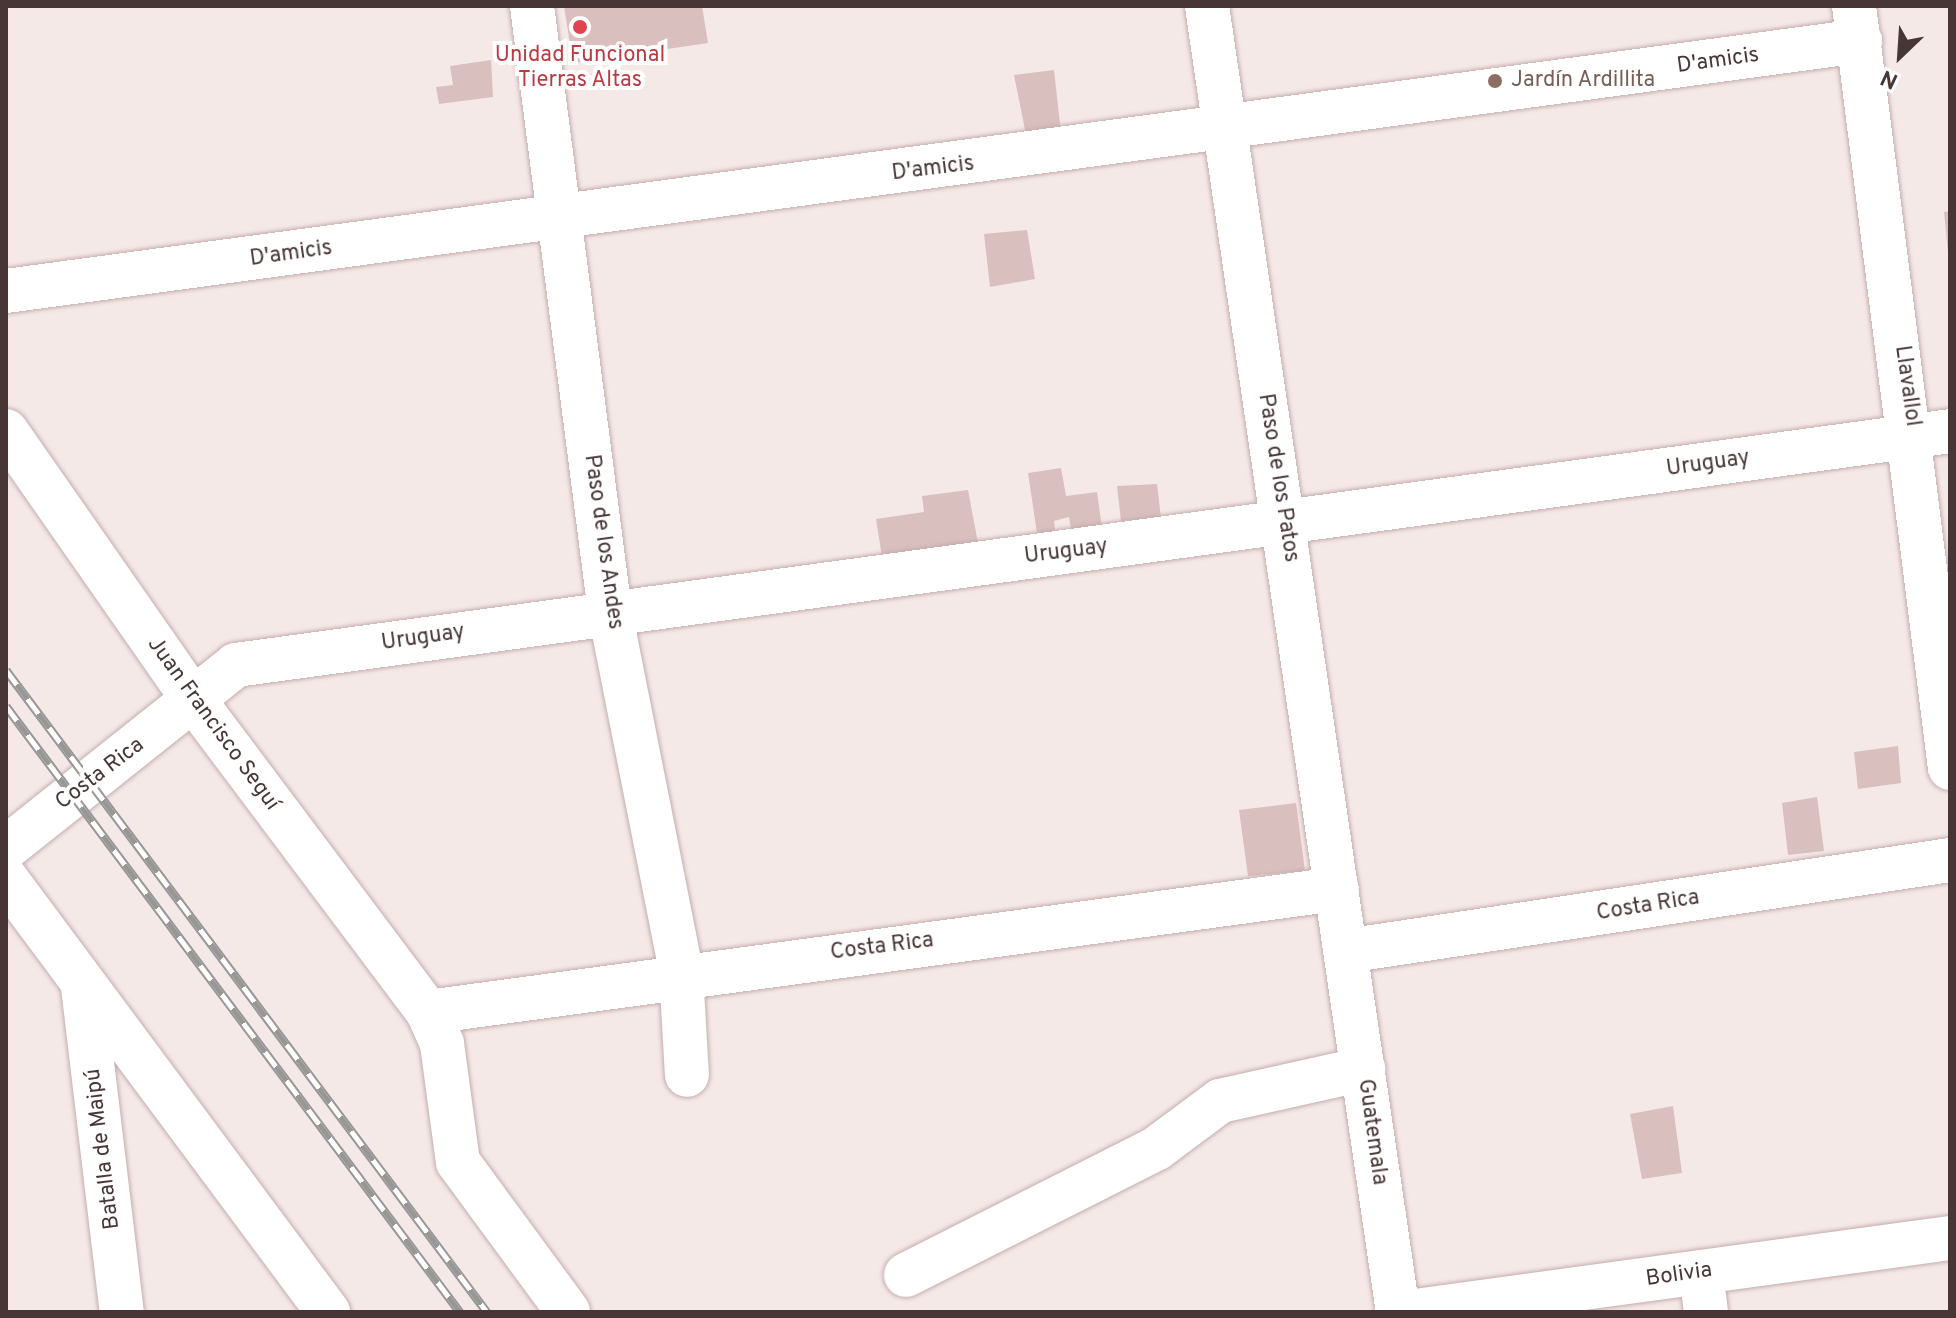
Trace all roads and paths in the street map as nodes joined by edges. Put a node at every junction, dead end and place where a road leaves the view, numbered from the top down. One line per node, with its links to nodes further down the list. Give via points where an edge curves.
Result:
1 (532, 6): 5 (street, Paso de los Andes)
2 (1207, 6): 4 (street, Paso de los Patos)
3 (1857, 24): 4 (street, D'amicis); 8 (street, Llavallol)
4 (1225, 131): 5 (street, D'amicis); 9 (street, Paso de los Patos)
5 (561, 218): 6 (street, D'amicis); 10 (street, Paso de los Andes)
6 (6, 291)
7 (6, 431): 11 (street, Juan Francisco Seguí)
8 (1932, 433): 9 (street, Uruguay); 12 (street, Llavallol)
9 (1285, 523): 10 (street, Uruguay); 16 (street, Paso de los Patos)
10 (610, 612): 11 (street, Uruguay, via 236,665); 18 (street, Paso de los Andes)
11 (193, 699): 13 (street, Costa Rica); 20 (street, Juan Francisco Seguí)
12 (1950, 768)
13 (6, 848)
14 (1950, 860): 17 (street, Costa Rica)
15 (6, 879): 19 (street)
16 (1337, 889): 17 (street, Paso de los Patos); 18 (street, Costa Rica)
17 (1346, 951): 21 (street, Guatemala)
18 (681, 972): 20 (street, Costa Rica); 22 (street, Paso de los Andes)
19 (83, 985): 26 (street, Batalla de Maipú); 27 (street)
20 (428, 1012): 28 (street, Juan Francisco Seguí, via 442,1044 458,1162)
21 (1363, 1069): 24 (street, via 1220,1101 1157,1148); 29 (street, Guatemala)
22 (687, 1075)
23 (1950, 1238): 25 (street, Bolivia)
24 (906, 1275)
25 (1704, 1292): 30 (street, Bolivia)
26 (122, 1312)
27 (328, 1312)
28 (568, 1312)
29 (1398, 1312)
30 (1408, 1312)

